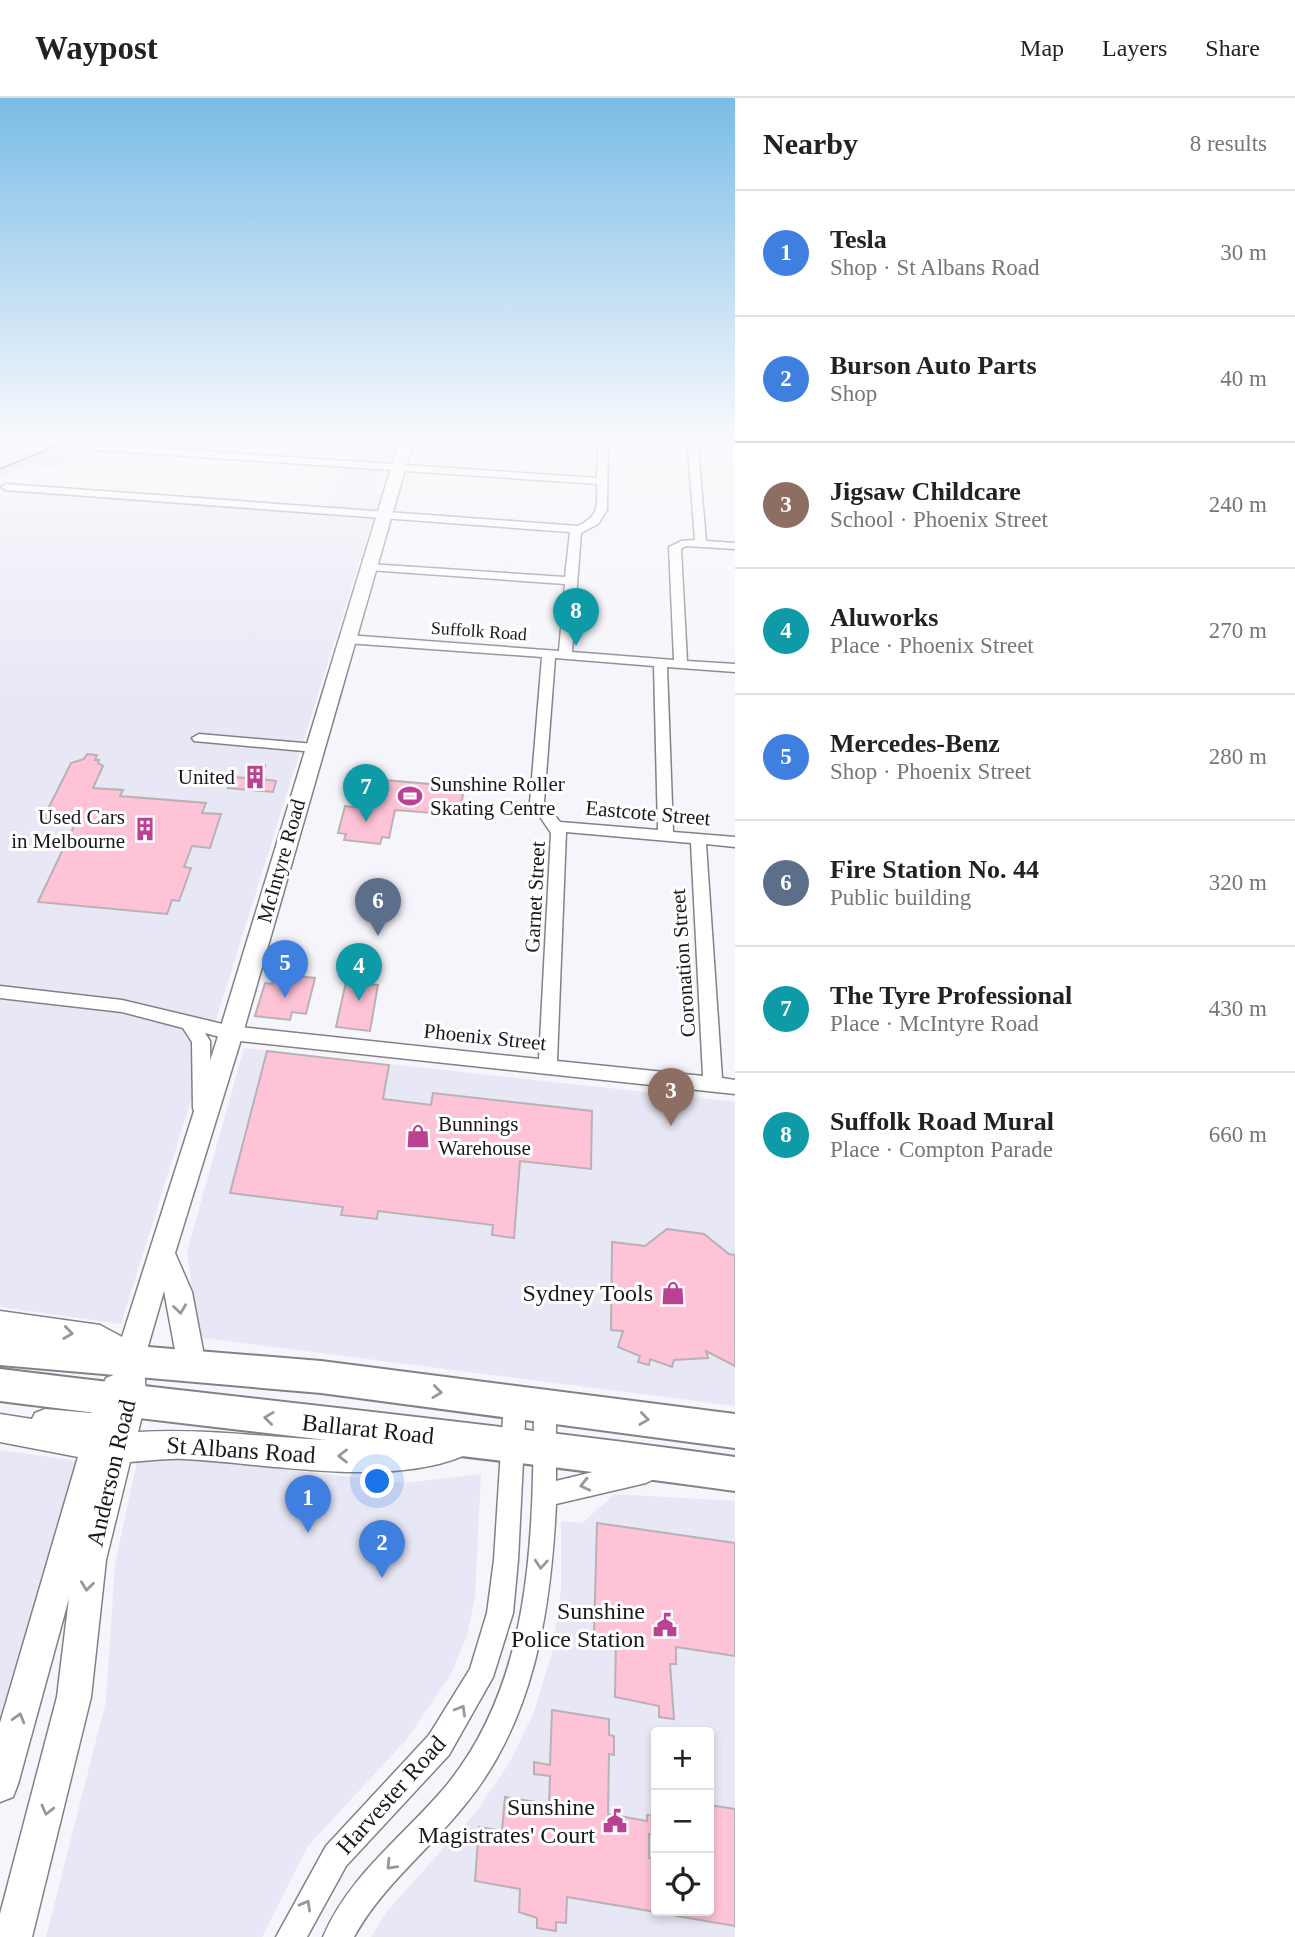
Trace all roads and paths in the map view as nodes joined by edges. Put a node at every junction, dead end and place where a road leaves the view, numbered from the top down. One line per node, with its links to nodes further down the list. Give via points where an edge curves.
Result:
1 (380, 528): 7 (main road, McIntyre Road)
2 (563, 528): 4 (street)
3 (700, 528): 5 (street)
4 (578, 529): 8 (street, Garnet Street)
5 (701, 544): 6 (street); 12 (street, via 676,547)
6 (735, 546)
7 (369, 567): 8 (street); 9 (main road, McIntyre Road)
8 (570, 581): 10 (street, Garnet Street)
9 (347, 639): 10 (street, Suffolk Road); 15 (main road, McIntyre Road)
10 (557, 655): 11 (street, Suffolk Road); 16 (street, Garnet Street, via 537,802 542,814)
11 (660, 663): 12 (street, Suffolk Road); 17 (street)
12 (681, 664): 13 (street, Suffolk Road)
13 (735, 668)
14 (199, 738): 15 (street)
15 (315, 748): 22 (main road, McIntyre Road)
16 (557, 826): 17 (street, Eastcote Street); 23 (street, Garnet Street)
17 (666, 835): 18 (street, Eastcote Street)
18 (698, 839): 19 (street, Eastcote Street); 24 (street, Coronation Street)
19 (735, 842)
20 (0, 992): 21 (street, Phoenix Street, via 122,1006)
21 (190, 1024): 22 (street, Phoenix Street); 26 (street, via 201,1041)
22 (231, 1033): 23 (street, Phoenix Street); 26 (main road, McIntyre Road)
23 (548, 1066): 24 (street, Phoenix Street)
24 (713, 1084): 25 (street, Phoenix Street)
25 (735, 1087)
26 (202, 1125): 27 (main road, McIntyre Road)
27 (162, 1253): 30 (main road, McIntyre Road); 31 (main road, one-way to 31, via 178,1292)
28 (0, 1324): 30 (main road, one-way to 30, via 100,1338)
29 (0, 1350): 30 (highway, Ballarat Road)
30 (131, 1360): 31 (highway, Ballarat Road); 35 (main road, Anderson Road)
31 (192, 1366): 33 (highway, Ballarat Road, one-way to 33)
32 (0, 1385): 35 (highway, Ballarat Road)
33 (530, 1404): 37 (highway, Ballarat Road, one-way to 37); 38 (street, Harvester Road); 38 (street, Harvester Road)
34 (0, 1419): 35 (main road, St Albans Road)
35 (113, 1425): 36 (main road, St Albans Road); 38 (highway, Ballarat Road, one-way to 35, via 349,1428); 38 (main road, St Albans Road, one-way to 35, via 360,1457 181,1444); 42 (main road, Anderson Road, one-way to 35); 43 (main road, Anderson Road, one-way to 43, via 72,1709)
36 (0, 1428)
37 (735, 1432)
38 (513, 1444): 39 (highway, Ballarat Road); 41 (street, Harvester Road); 44 (street, Harvester Road, one-way to 38, via 336,1856 439,1745 480,1677 500,1613)
39 (674, 1465): 40 (highway, Ballarat Road); 41 (street, one-way to 41)
40 (735, 1474)
41 (545, 1495): 45 (street, Harvester Road, one-way to 45, via 539,1588 512,1694 479,1764 373,1883)
42 (0, 1784)
43 (13, 1937)
44 (291, 1937)
45 (338, 1937)

